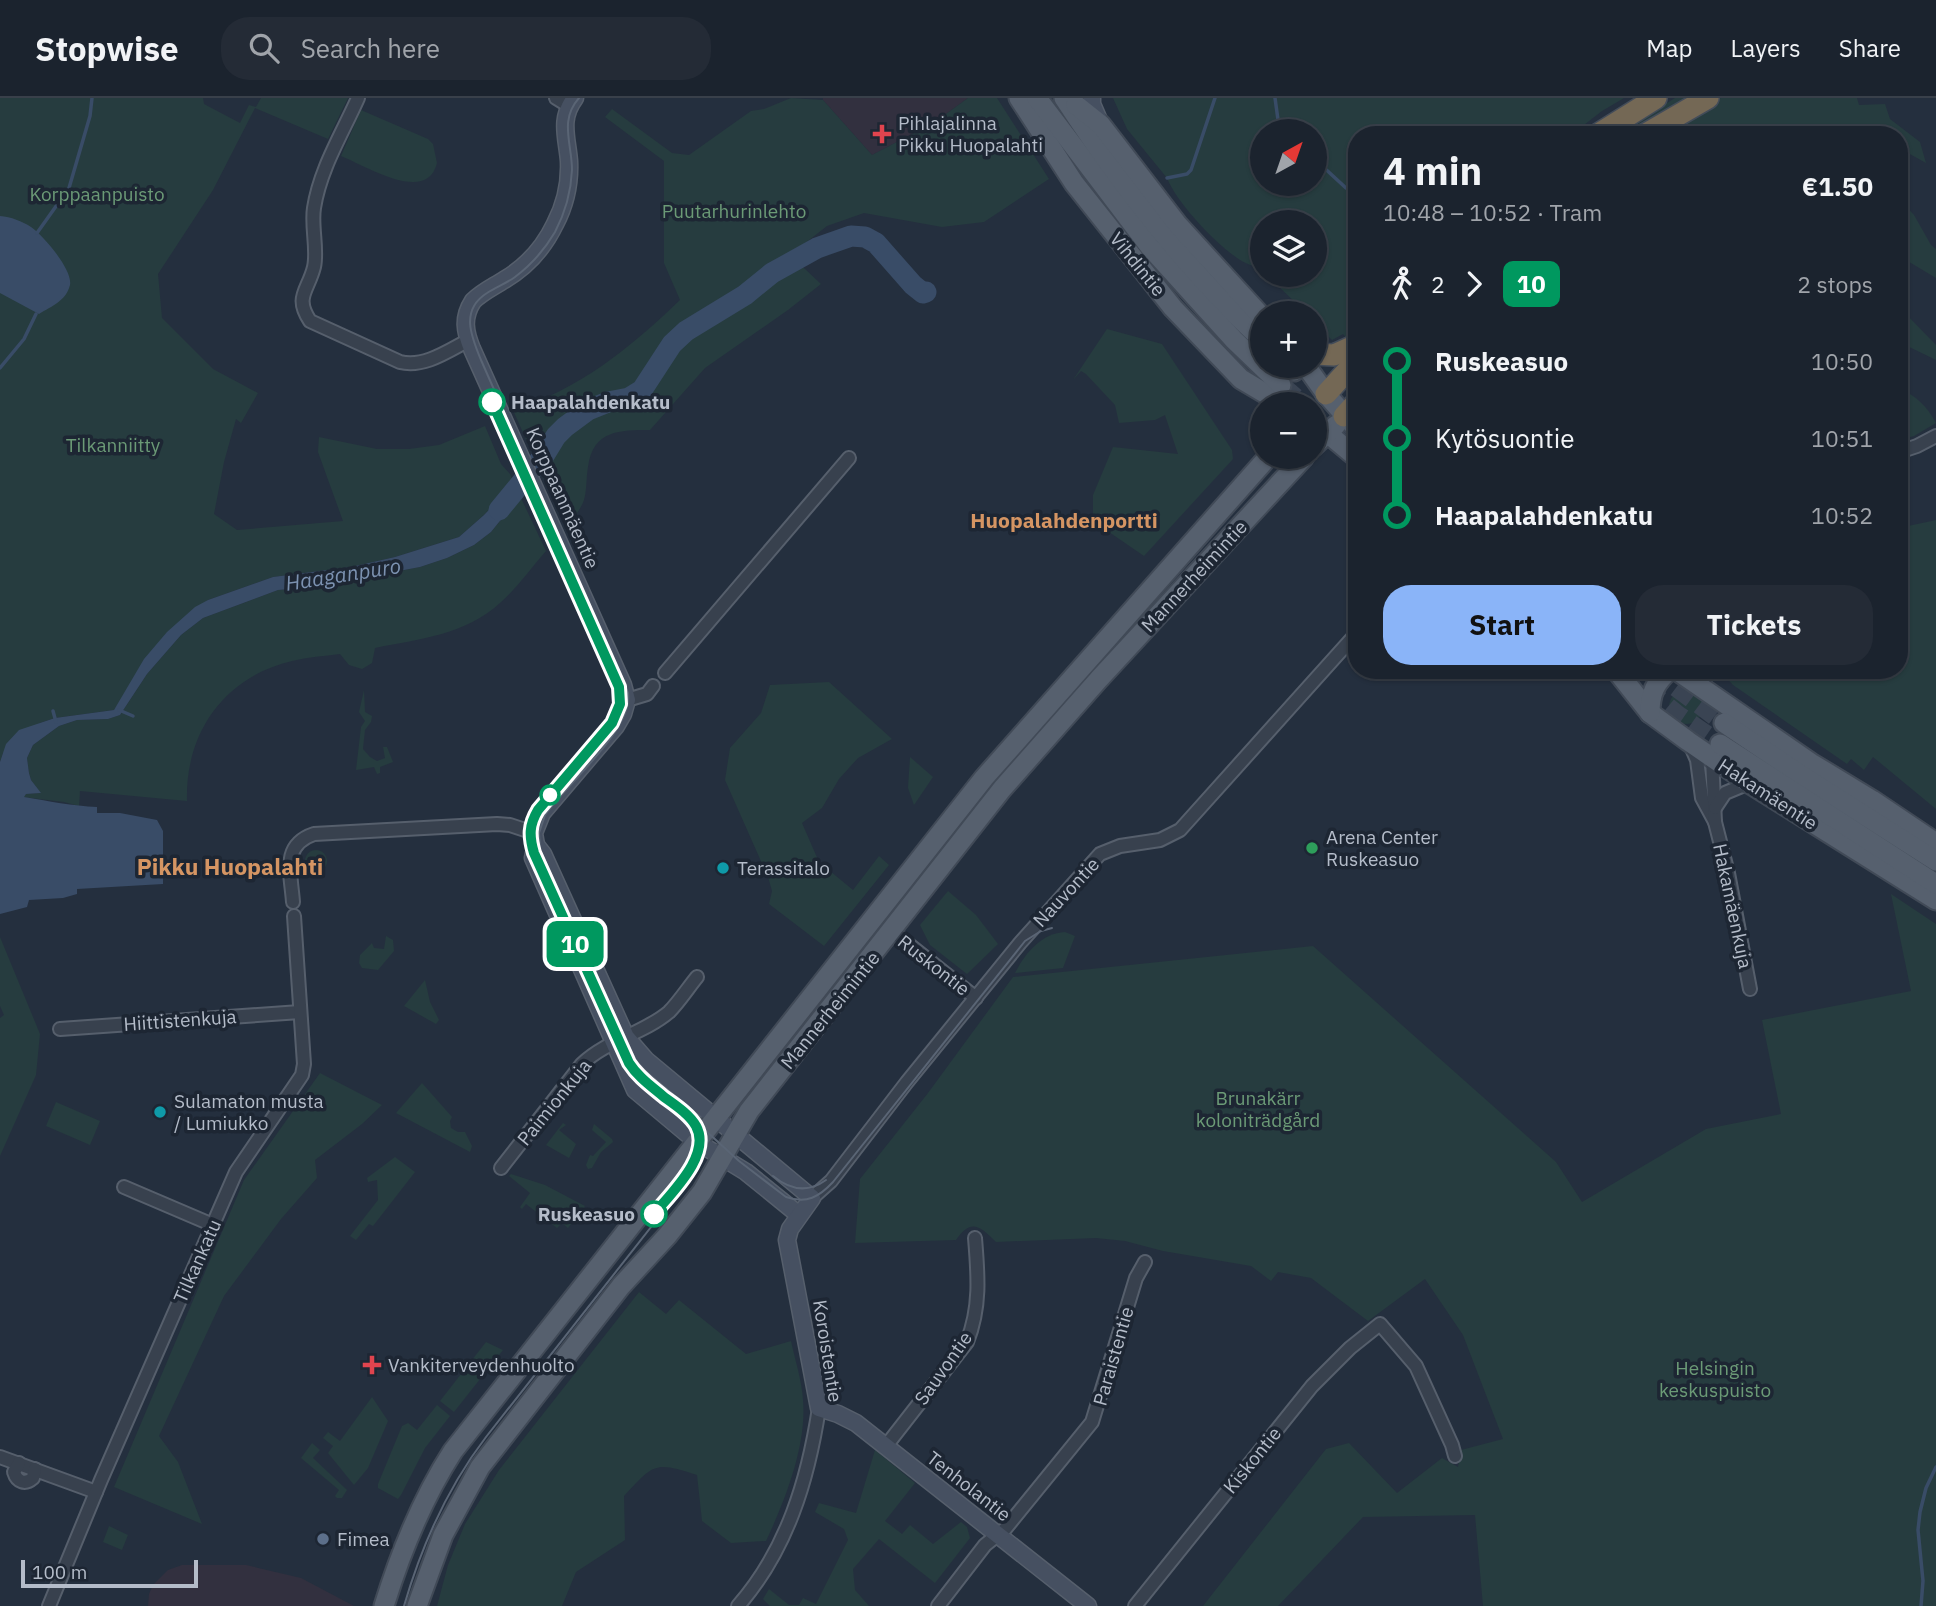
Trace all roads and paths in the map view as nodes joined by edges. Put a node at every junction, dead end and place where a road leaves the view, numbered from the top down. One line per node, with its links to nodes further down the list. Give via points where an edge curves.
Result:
1 (358, 98): 16 (street, via 320,179 312,223 314,267 301,306 310,321 412,365)
2 (1019, 98): 13 (main road, Vihdintie)
3 (1037, 98): 9 (main road, Vihdintie)
4 (1066, 98): 10 (main road, Vihdintie); 15 (main road, Vihdintie, via 1165,236)
5 (1092, 98): 10 (street)
6 (1656, 98): 11 (highway)
7 (1708, 98): 12 (highway)
8 (567, 101): 16 (street, Korppaanmäentie, via 564,127 569,171 559,216 531,259 473,301 465,326)
9 (1053, 106): 13 (main road); 18 (main road, Vihdintie, via 1150,247 1234,340)
10 (1101, 125): 14 (main road, Vihdintie, via 1178,225)
11 (1611, 126)
12 (1660, 126)
13 (1044, 138): 22 (main road, Vihdintie, via 1172,308)
14 (1250, 304)
15 (1250, 327)
16 (469, 340): 45 (street, Korppaanmäentie)
17 (1348, 349): 19 (highway)
18 (1250, 351)
19 (1327, 355)
20 (1348, 370): 25 (highway)
21 (1290, 378): 22 (main road, Vihdintie); 24 (main road, Vihdintie)
22 (1241, 379): 23 (main road)
23 (1250, 392)
24 (1309, 392)
25 (1327, 392)
26 (1327, 404): 27 (main road)
27 (1348, 414)
28 (1348, 417): 29 (main road)
29 (1327, 425)
30 (1327, 431): 33 (main road)
31 (1936, 436): 32 (street)
32 (1908, 449)
33 (1348, 450)
34 (849, 458): 38 (street)
35 (1257, 469): 64 (main road, Mannerheimintie, via 989,772)
36 (1293, 469): 57 (main road, Mannerheimintie, via 1011,779)
37 (1348, 643): 60 (street, Nauvontie, via 1187,824 1169,838 1100,854)
38 (664, 673)
39 (1623, 679): 46 (main road, Hakamäentie)
40 (1662, 679): 46 (main road, via 1651,695)
41 (1690, 679): 44 (main road)
42 (1701, 679): 44 (street)
43 (653, 687): 45 (street, via 647,694)
44 (1710, 692): 47 (main road); 53 (main road)
45 (627, 699): 52 (street, via 620,720 545,809)
46 (1650, 713): 48 (main road, Hakamäentie)
47 (1718, 737): 48 (main road, Hakamäentie); 48 (main road); 49 (main road, Hakamäentie); 50 (street, Hakamäenkuja); 54 (main road, Hakamäentie, via 1801,775); 55 (main road, Hakamäentie)
48 (1688, 741): 51 (street, Hakamäenkuja, via 1697,760 1702,798)
49 (1749, 783): 50 (street, via 1725,793); 56 (main road, Hakamäentie)
50 (1715, 808): 51 (street, Hakamäenkuja)
51 (1715, 822): 59 (street, Hakamäenkuja)
52 (535, 839): 61 (street, Tilkankatu, via 510,825 497,824 314,834 299,841 290,856); 63 (street, via 533,858)
53 (1936, 843)
54 (1936, 861)
55 (1936, 884)
56 (1936, 900)
57 (892, 931): 60 (street, Ruskontie); 65 (main road, Mannerheimintie)
58 (697, 977): 63 (street, Paimionkuja, via 668,1012)
59 (1750, 989)
60 (976, 998): 70 (street, Nauvontie)
61 (300, 1012): 62 (street, Hiittistenkuja); 72 (street, Tilkankatu, via 300,1081 236,1172)
62 (60, 1029)
63 (620, 1040): 64 (street); 66 (street, via 635,1090); 68 (street, Paimionkuja, via 582,1063)
64 (715, 1117): 65 (street); 66 (main road, Mannerheimintie)
65 (735, 1134): 67 (main road, Mannerheimintie); 70 (street)
66 (697, 1142): 67 (street); 82 (main road, Mannerheimintie, via 453,1451 418,1514)
67 (723, 1157): 71 (street); 83 (main road, Mannerheimintie, via 667,1236 621,1286 480,1467 443,1535)
68 (501, 1168)
69 (124, 1187): 72 (street)
70 (812, 1199): 71 (street, Koroistentie)
71 (799, 1215): 75 (street, Koroistentie, via 787,1240)
72 (213, 1224): 79 (street, Tilkankatu)
73 (975, 1238): 76 (street, Sauvontie, via 978,1297 967,1342)
74 (1145, 1262): 80 (street, Paraistentie, via 1136,1278 1092,1422)
75 (819, 1408): 76 (street, Tenholantie, via 856,1423); 84 (street, Koroistentie, via 789,1523 770,1562)
76 (886, 1446): 80 (street, Tenholantie)
77 (1455, 1455): 87 (street, Kiskontie, via 1416,1366 1380,1324 1312,1386)
78 (0, 1457): 79 (street)
79 (96, 1492): 81 (street, Tilkankatu)
80 (997, 1534): 85 (street, Paraistentie); 86 (street, Tenholantie)
81 (49, 1606)
82 (384, 1606)
83 (417, 1606)
84 (738, 1606)
85 (938, 1606)
86 (1088, 1606)
87 (1135, 1606)

